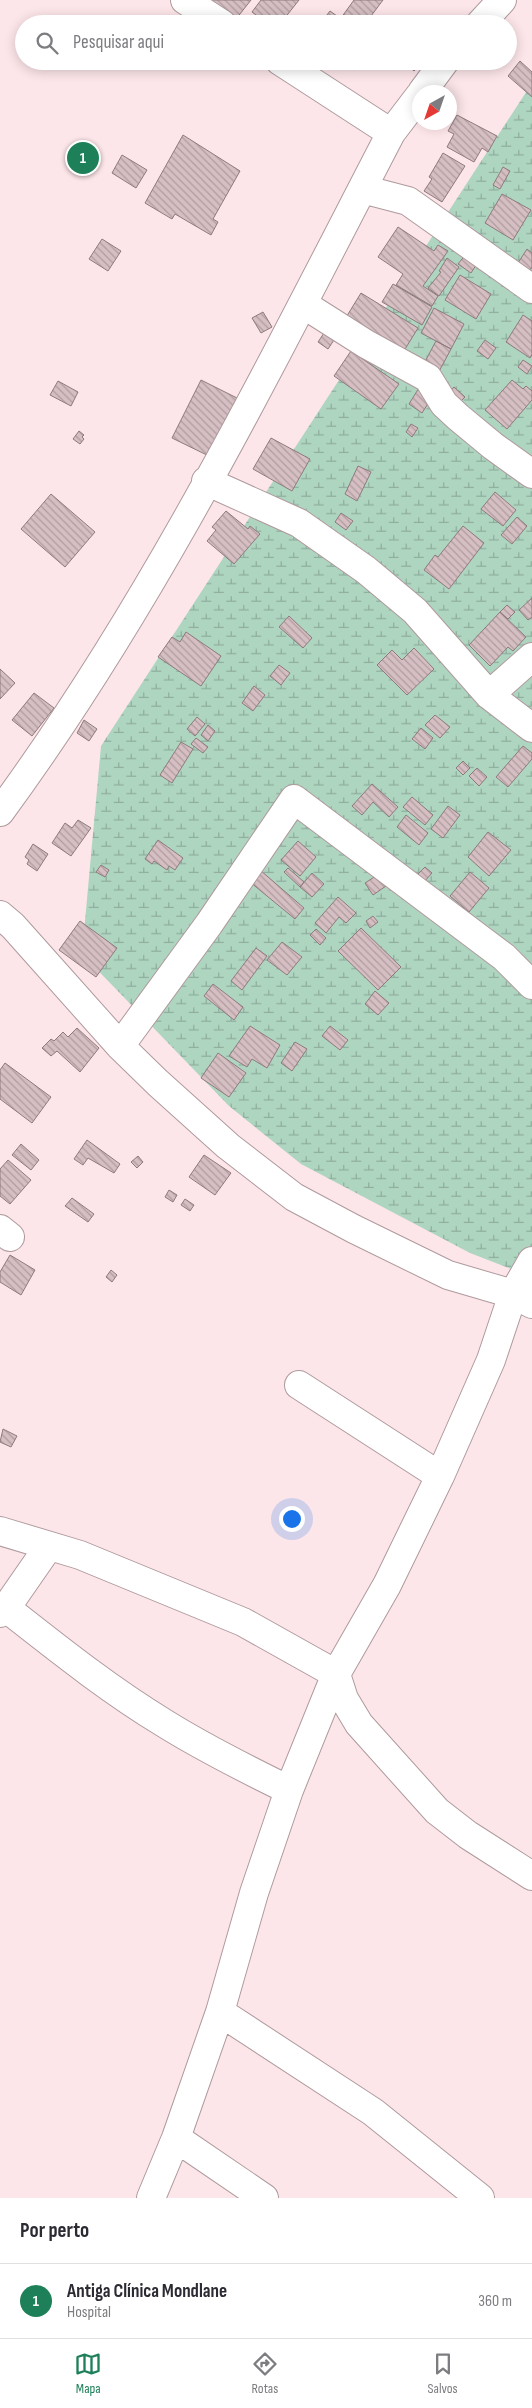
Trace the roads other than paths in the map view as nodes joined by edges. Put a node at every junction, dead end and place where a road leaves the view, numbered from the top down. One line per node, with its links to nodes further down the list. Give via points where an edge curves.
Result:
1 (185, 0): 3 (street)
2 (502, 0): 4 (street)
3 (208, 15)
4 (488, 15)
5 (294, 70): 9 (street)
6 (438, 70): 7 (street)
7 (428, 85)
8 (412, 106): 9 (street)
9 (391, 133): 10 (street)
10 (362, 190): 11 (street, via 408,201); 12 (street)
11 (532, 289)
12 (303, 304): 13 (street, via 428,378 444,404 458,417); 14 (street)
13 (532, 474)
14 (206, 481): 16 (street, via 299,523 366,570 415,611); 18 (street, via 125,627)
15 (532, 657): 16 (street)
16 (489, 695): 17 (street)
17 (532, 728)
18 (0, 812)
19 (0, 915): 21 (street)
20 (532, 985): 21 (street, via 504,957 294,799)
21 (120, 1046): 23 (street, via 228,1146 294,1197 448,1275)
22 (532, 1261): 23 (street)
23 (522, 1299): 25 (street)
24 (299, 1385): 25 (street)
25 (440, 1476): 29 (street, via 387,1584)
26 (0, 1531): 27 (street)
27 (49, 1546): 28 (street); 29 (street, via 80,1554 244,1622)
28 (3, 1610): 30 (street, via 164,1723)
29 (336, 1674): 30 (street); 31 (street, via 344,1699 360,1724 437,1811)
30 (289, 1790): 32 (street, via 254,1893)
31 (532, 1876)
32 (220, 2012): 33 (street); 36 (street, via 373,2112)
33 (176, 2138): 34 (street); 35 (street)
34 (151, 2198)
35 (264, 2198)
36 (480, 2198)

